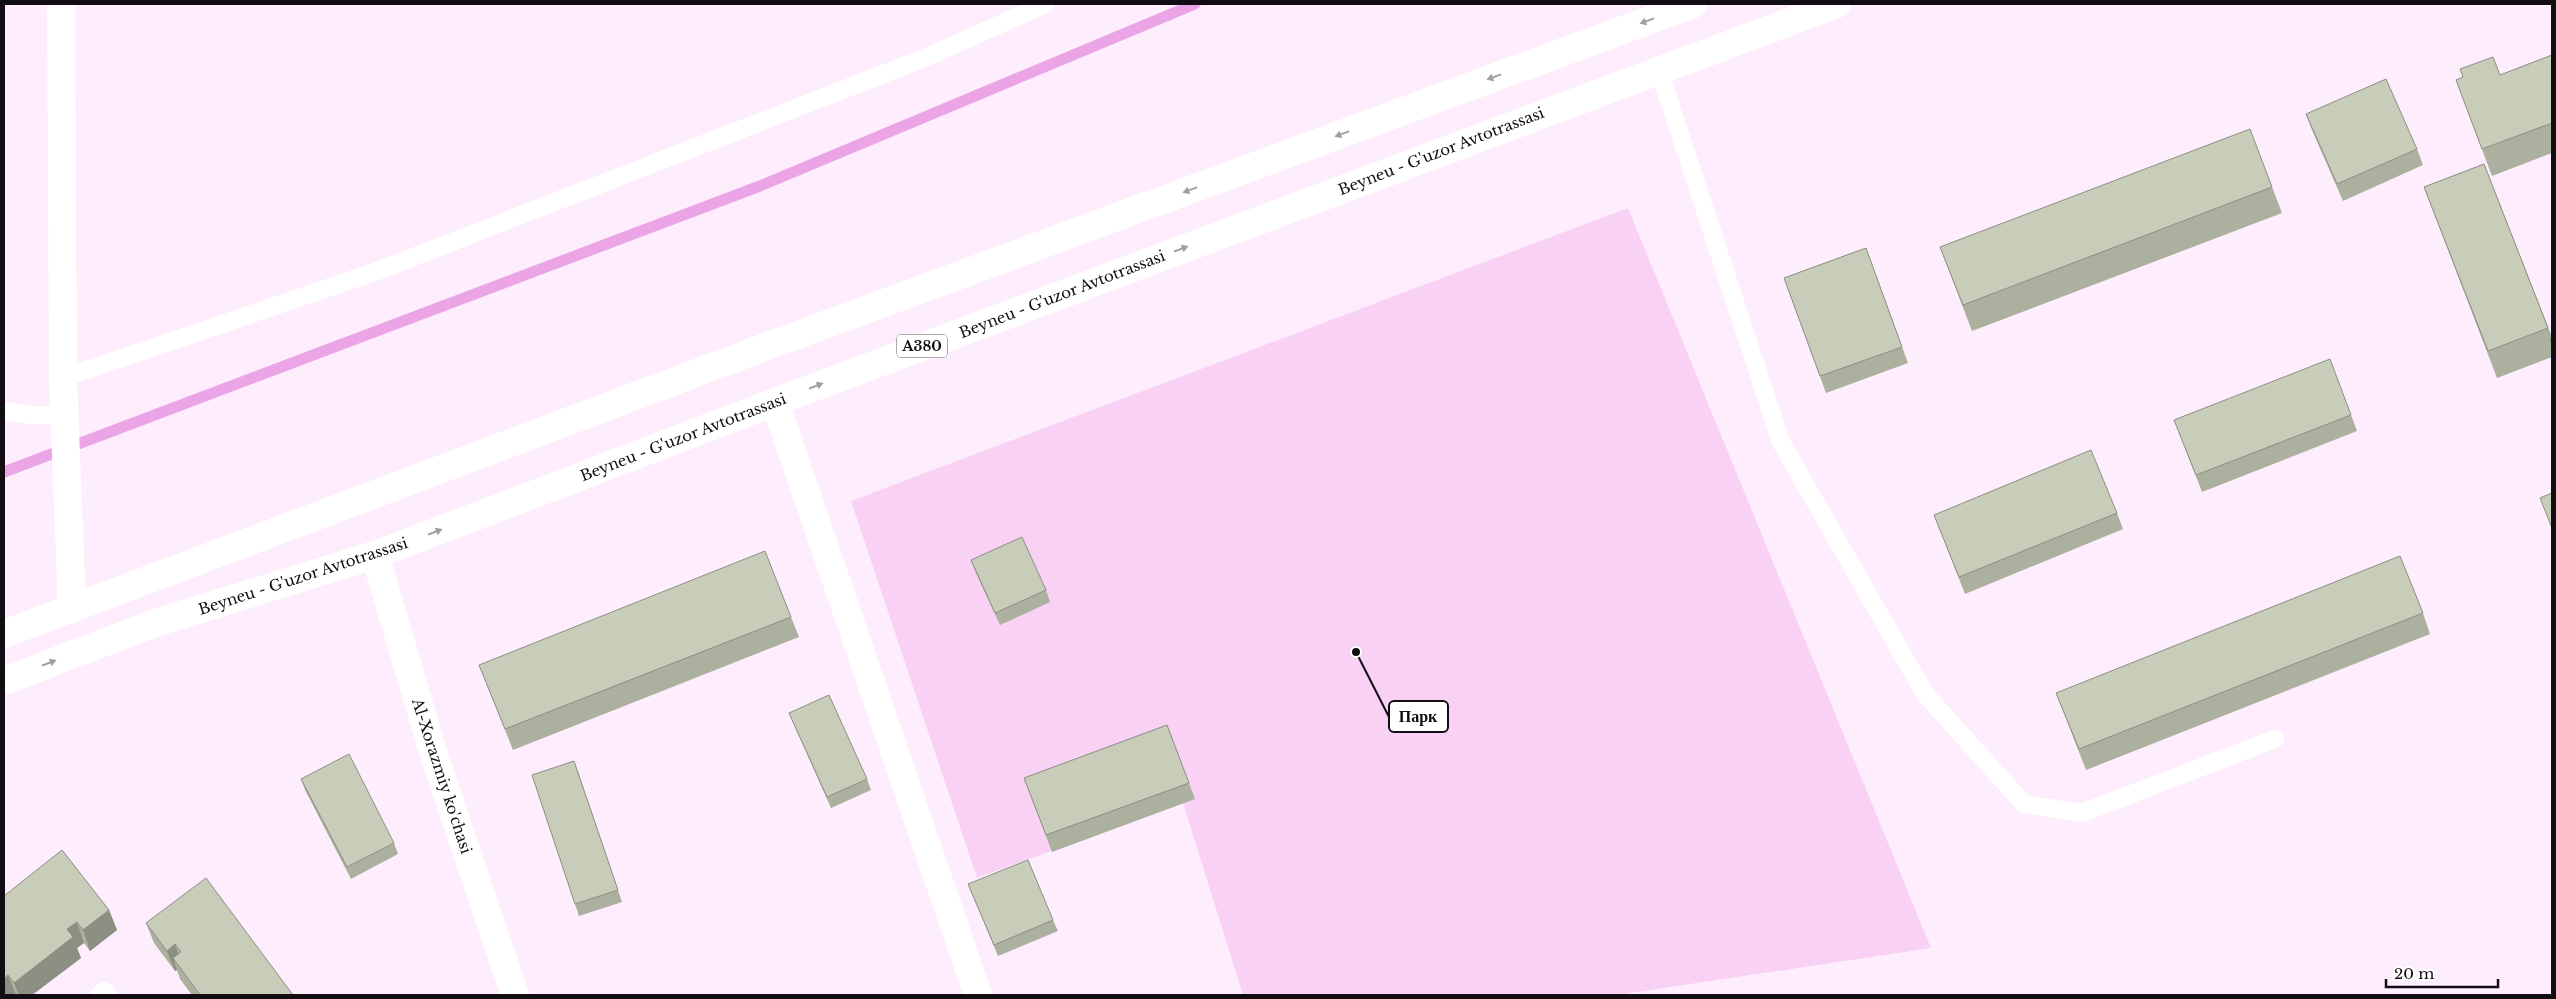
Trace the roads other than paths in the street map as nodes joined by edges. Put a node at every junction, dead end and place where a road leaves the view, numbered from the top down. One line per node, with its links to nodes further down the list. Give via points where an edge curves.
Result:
1 (61, 4): 6 (main road)
2 (1045, 4): 6 (lane, via 927,56 376,272)
3 (1692, 4): 11 (main road, one-way to 11, via 773,344)
4 (1837, 4): 5 (main road, Beyneu - G'uzor Avtotrassasi / A380)
5 (1659, 70): 7 (main road, Beyneu - G'uzor Avtotrassasi / A380, one-way to 5); 14 (lane, via 1781,442 1925,694 2024,804 2082,813)
6 (63, 378): 9 (main road)
7 (775, 402): 10 (main road, Beyneu - G'uzor Avtotrassasi / A380, one-way to 7); 18 (main road)
8 (4, 410): 9 (lane, via 32,415)
9 (64, 415): 11 (main road)
10 (374, 555): 13 (main road, Beyneu - G'uzor Avtotrassasi / A380, one-way to 10, via 158,622); 17 (main road, Al-Xorazmiy ko'chasi, via 433,752)
11 (72, 609): 12 (main road)
12 (4, 634)
13 (4, 680)
14 (2275, 739)
15 (98, 995): 16 (lane, via 104,991)
16 (108, 995)
17 (515, 995)
18 (978, 995)

